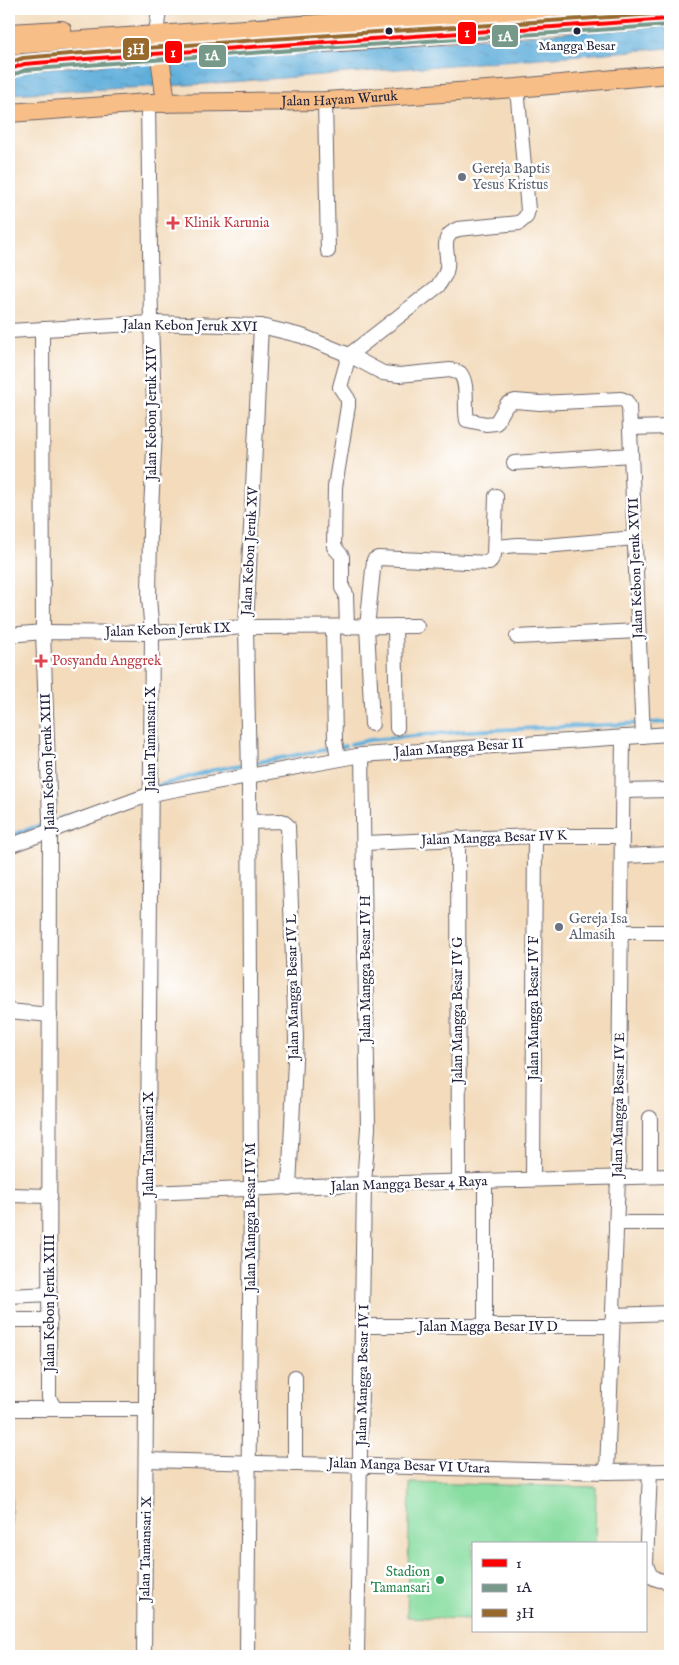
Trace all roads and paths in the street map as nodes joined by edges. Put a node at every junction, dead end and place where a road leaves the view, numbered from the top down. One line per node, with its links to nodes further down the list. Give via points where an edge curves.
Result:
1 (159, 9): 7 (street)
2 (587, 9): 5 (main road)
3 (442, 13): 5 (main road); 7 (main road)
4 (670, 19): 5 (main road)
5 (520, 21): 10 (main road)
6 (9, 33): 7 (main road, via 115,28)
7 (150, 36): 8 (main road); 10 (main road)
8 (37, 44): 9 (main road); 11 (main road)
9 (9, 45)
10 (161, 56): 11 (main road); 14 (main road)
11 (13, 65)
12 (670, 74): 13 (main road, Jalan Hayam Wuruk)
13 (517, 88): 15 (main road, Jalan Hayam Wuruk); 23 (street, via 526,217 519,223 458,228 450,232 446,241 447,272 438,286)
14 (165, 96): 15 (main road, Jalan Hayam Wuruk); 16 (main road, Jalan Hayam Wuruk)
15 (325, 101): 18 (street)
16 (148, 103): 17 (main road, Jalan Hayam Wuruk); 19 (street, Jalan Kebon Jeruk XIV)
17 (9, 113)
18 (328, 251)
19 (151, 323): 20 (street, Jalan Kebon Jeruk XVI); 21 (street, Jalan Kebon Jeruk XVI); 39 (street, Jalan Kebon Jeruk XIV, via 155,430 150,530)
20 (261, 326): 23 (street, Jalan Kebon Jeruk XVI, via 302,336); 34 (street, Jalan Kebon Jeruk XV)
21 (42, 329): 22 (street, Jalan Kebon Jeruk XVI); 38 (street, Jalan Kebon Jeruk XIII)
22 (9, 331)
23 (348, 355): 24 (street, Jalan Kebon Jeruk XVI, via 382,373 408,375 450,370 460,373 465,381 466,418 486,424 496,423 507,404 515,401); 36 (street, via 340,387 348,399 348,406 335,487 334,547 342,556 342,588 346,594)
24 (626, 401): 26 (street, Jalan Kebon Jeruk XVII, via 630,406)
25 (670, 426): 26 (street)
26 (630, 428): 27 (street, Jalan Kebon Jeruk XVII)
27 (631, 456): 28 (street); 30 (street, Jalan Kebon Jeruk XVII)
28 (514, 463)
29 (496, 496): 31 (street)
30 (635, 538): 31 (street); 37 (street, Jalan Kebon Jeruk XVII)
31 (495, 547): 35 (street, via 493,558 485,563 376,558 372,565)
32 (395, 626): 33 (street, Jalan Kebon Jeruk IX); 35 (street, Jalan Kebon Jeruk IX); 43 (street)
33 (416, 626)
34 (246, 627): 36 (street, Jalan Kebon Jeruk IX); 39 (street, Jalan Kebon Jeruk IX); 49 (street, Jalan Kebon Jeruk XV)
35 (367, 627): 36 (street, Jalan Kebon Jeruk IX); 42 (street)
36 (340, 628): 47 (street)
37 (638, 631): 41 (street); 44 (street, Jalan Kebon Jeruk XVII)
38 (43, 632): 39 (street, Jalan Kebon Jeruk IX); 40 (street, Jalan Kebon Jeruk IX); 54 (street, Jalan Kebon Jeruk XIII)
39 (152, 633): 52 (street, Jalan Tamansari X)
40 (9, 635)
41 (517, 637)
42 (372, 724)
43 (398, 728)
44 (642, 733): 45 (street, Jalan Mangga Besar II); 46 (street, Jalan Mangga Besar II)
45 (670, 734)
46 (623, 737): 48 (street, Jalan Mangga Besar II); 51 (street, Jalan Mangga Besar IV E)
47 (337, 751): 48 (street, Jalan Mangga Besar II); 49 (street, Jalan Mangga Besar II)
48 (362, 755): 58 (street, Jalan Mangga Besar IV H)
49 (249, 774): 52 (street, Jalan Mangga Besar II); 53 (street, Jalan Mangga Besar IV M)
50 (670, 790): 51 (street)
51 (623, 791): 56 (street, Jalan Mangga Besar IV E)
52 (151, 794): 54 (street, Jalan Mangga Besar II); 76 (street, Jalan Tamansari X)
53 (250, 822): 74 (street, Jalan Mangga Besar IV L, via 282,821 288,826 296,1039); 75 (street, Jalan Mangga Besar IV M)
54 (50, 827): 59 (street, Jalan Mangga Besar II); 65 (street, Jalan Kebon Jeruk XIII)
55 (535, 836): 56 (street, Jalan Mangga Besar IV K); 57 (street, Jalan Mangga Besar IV K); 70 (street, Jalan Mangga Besar IV F)
56 (622, 836): 61 (street, Jalan Mangga Besar IV E)
57 (458, 838): 58 (street, Jalan Mangga Besar IV K); 71 (street, Jalan Mangga Besar IV G)
58 (365, 843): 73 (street, Jalan Mangga Besar IV H, via 368,1133)
59 (9, 846)
60 (670, 854): 61 (street)
61 (623, 856): 62 (street, Jalan Mangga Besar IV E)
62 (621, 932): 63 (street); 69 (street, Jalan Mangga Besar IV E)
63 (670, 932)
64 (9, 1011): 65 (street)
65 (50, 1015): 78 (street, Jalan Kebon Jeruk XIII)
66 (650, 1118): 67 (street)
67 (650, 1176): 68 (street, Jalan Mangga Besar 4 Raya); 69 (street, Jalan Mangga Besar 4 Raya)
68 (670, 1176)
69 (618, 1177): 70 (street, Jalan Mangga Besar 4 Raya); 79 (street, Jalan Mangga Besar IV E)
70 (533, 1179): 72 (street, Jalan Mangga Besar 4 Raya)
71 (459, 1182): 72 (street, Jalan Mangga Besar 4 Raya); 73 (street, Jalan Mangga Besar 4 Raya)
72 (485, 1182): 88 (street)
73 (364, 1184): 74 (street, Jalan Mangga Besar 4 Raya); 87 (street, Jalan Mangga Besar IV I)
74 (290, 1188): 75 (street, Jalan Mangga Besar 4 Raya)
75 (251, 1190): 76 (street, Jalan Mangga Besar 4 Raya); 94 (street, Jalan Mangga Besar IV M)
76 (149, 1194): 91 (street, Jalan Tamansari X)
77 (9, 1195): 78 (street)
78 (50, 1196): 81 (street, Jalan Kebon Jeruk XIII)
79 (616, 1223): 80 (street); 86 (street, Jalan Mangga Besar IV E)
80 (670, 1223)
81 (50, 1294): 82 (street); 85 (street, Jalan Kebon Jeruk XIII)
82 (9, 1296)
83 (670, 1313): 86 (street, Jalan Magga Besar IV D)
84 (9, 1320): 85 (street)
85 (50, 1320): 92 (street, Jalan Kebon Jeruk XIII, via 49,1398)
86 (612, 1320): 88 (street, Jalan Magga Besar IV D); 98 (street, Jalan Mangga Besar IV E)
87 (364, 1326): 88 (street, Jalan Magga Besar IV D); 96 (street, Jalan Mangga Besar IV I)
88 (485, 1327)
89 (295, 1377): 95 (street)
90 (9, 1408): 92 (street)
91 (146, 1408): 92 (street); 93 (street, Jalan Tamansari X)
92 (55, 1409)
93 (147, 1460): 94 (street, Jalan Manga Besar VI Utara); 101 (street, Jalan Tamansari X)
94 (247, 1462): 95 (street, Jalan Manga Besar VI Utara); 102 (street, Jalan Mangga Besar IV M)
95 (295, 1462): 96 (street, Jalan Manga Besar VI Utara)
96 (362, 1464): 98 (street, Jalan Manga Besar VI Utara); 103 (street, Jalan Mangga Besar IV I)
97 (670, 1471): 99 (street, Jalan Manga Besar VI Utara)
98 (607, 1472): 99 (street, Jalan Manga Besar VI Utara)
99 (650, 1472): 100 (street, via 646,1563 651,1578)
100 (670, 1581)
101 (144, 1656)
102 (247, 1656)
103 (357, 1656)

